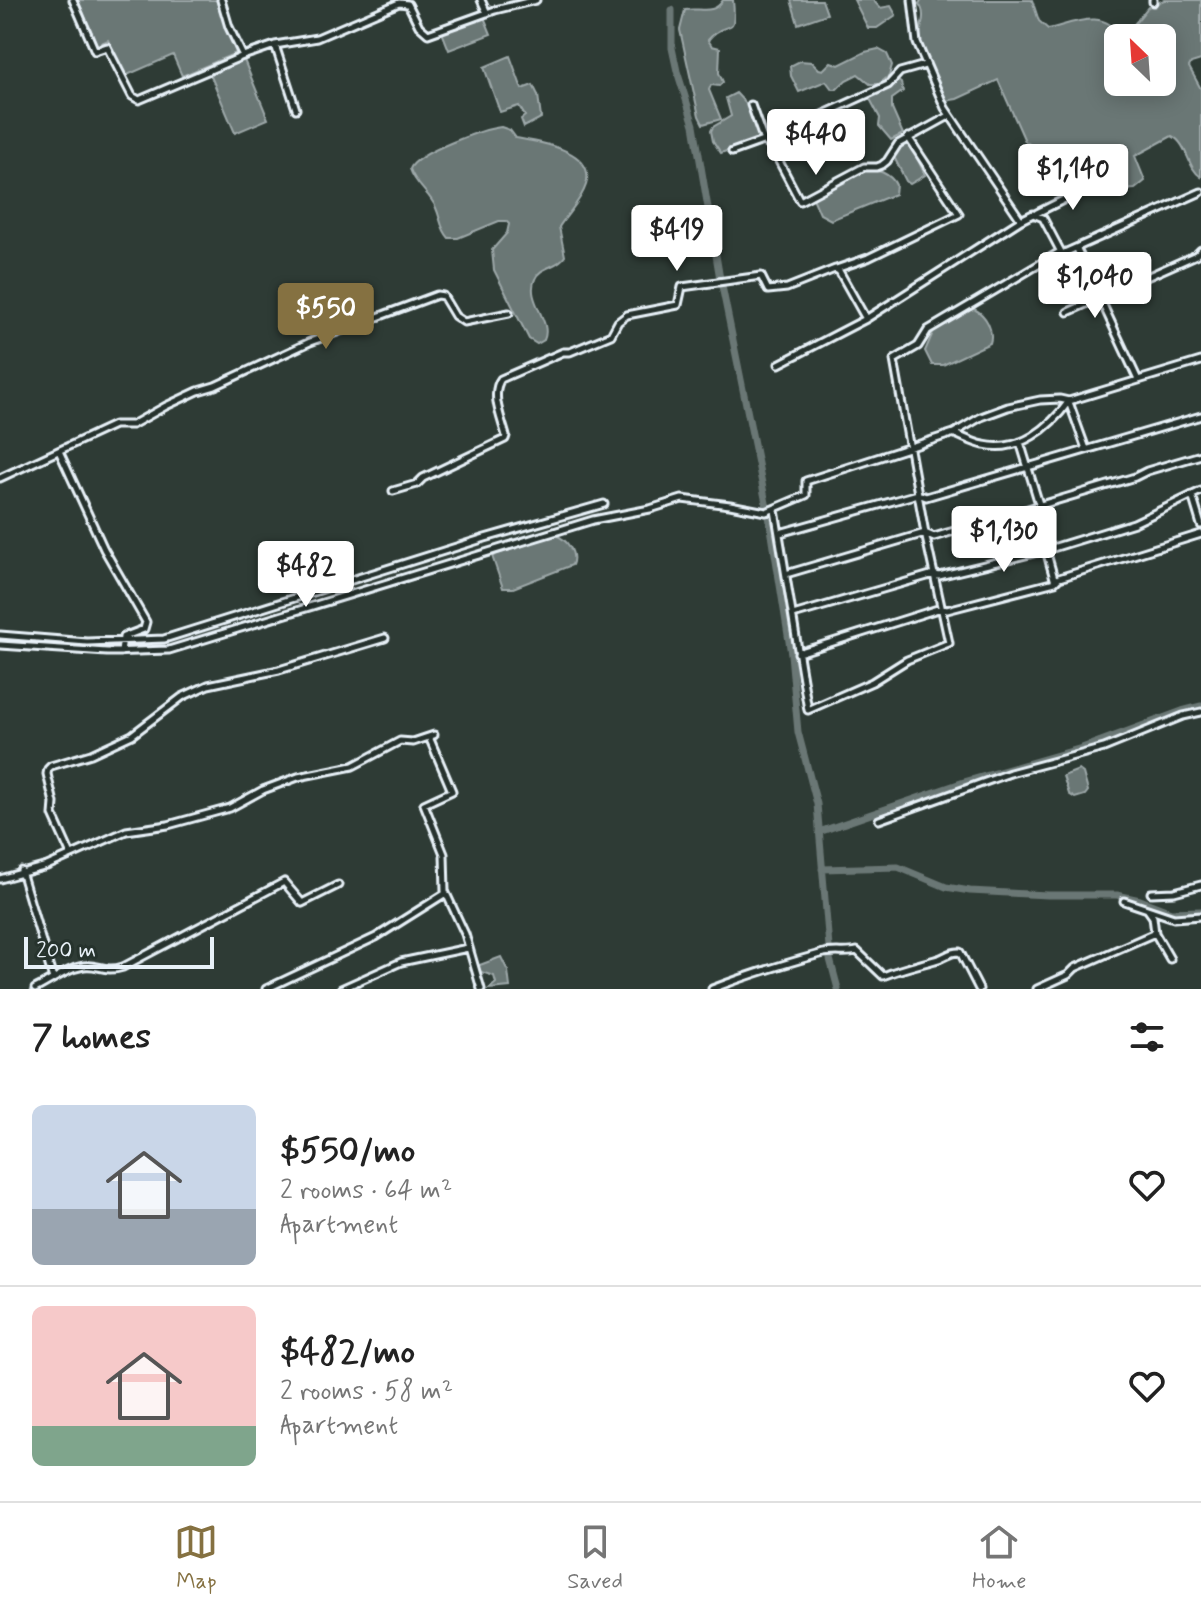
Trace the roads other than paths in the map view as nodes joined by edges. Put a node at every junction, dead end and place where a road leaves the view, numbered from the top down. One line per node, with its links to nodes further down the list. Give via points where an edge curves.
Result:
1 (73, 0): 8 (street, via 95,51 107,47 134,99)
2 (221, 0): 8 (street)
3 (481, 0): 6 (street)
4 (536, 0): 6 (street)
5 (912, 0): 9 (street)
6 (487, 13): 7 (street, via 428,34 405,2 317,38)
7 (275, 45): 8 (street); 11 (street)
8 (243, 56)
9 (925, 65): 12 (street); 14 (street, via 900,72 888,85)
10 (751, 105): 14 (street)
11 (296, 109)
12 (949, 116): 13 (street); 19 (street)
13 (908, 137): 14 (street, via 882,165 864,167 800,201); 23 (street, via 959,214)
14 (764, 139): 15 (street)
15 (732, 152)
16 (1095, 184): 18 (street)
17 (1201, 192): 20 (street)
18 (1036, 214): 19 (street); 22 (street)
19 (1021, 220): 27 (street)
20 (1077, 249): 22 (street); 24 (street)
21 (1201, 250): 24 (street)
22 (1060, 252): 35 (street, via 928,330 918,346 894,360)
23 (835, 269): 27 (street); 41 (street, via 780,290 768,290 761,276 682,287 678,305 627,315 611,335 501,379 496,389 505,439)
24 (1100, 297): 25 (street); 30 (street)
25 (1068, 312)
26 (509, 313): 37 (street, via 464,322 437,295 324,336 132,425 114,425)
27 (866, 319): 29 (street)
28 (1201, 361): 30 (street)
29 (779, 364)
30 (1138, 380): 31 (street)
31 (1069, 401): 33 (street, via 1008,407); 34 (street, via 1049,426); 36 (street)
32 (1201, 416): 36 (street)
33 (954, 433): 34 (street, via 991,446); 35 (street)
34 (1020, 442): 39 (street)
35 (910, 447): 43 (street); 47 (street, via 806,481 806,495)
36 (1086, 449): 39 (street)
37 (59, 451): 40 (street); 60 (street, via 104,549 146,622 144,629)
38 (1201, 455): 46 (street)
39 (1028, 467): 43 (street, via 926,497); 46 (street)
40 (0, 478)
41 (393, 491)
42 (1201, 491): 44 (street)
43 (918, 494): 49 (street); 50 (street)
44 (1192, 495): 48 (street); 52 (street, via 1134,523)
45 (604, 504): 60 (street, via 185,634)
46 (1039, 504): 50 (street, via 934,537); 52 (street)
47 (775, 510): 49 (street); 62 (street, via 672,501 593,520 192,644)
48 (1201, 525)
49 (780, 533): 53 (street)
50 (925, 533): 53 (street); 54 (street)
51 (1201, 534): 55 (street)
52 (1046, 550): 54 (street); 55 (street)
53 (786, 574): 57 (street)
54 (934, 574): 56 (street); 57 (street)
55 (1055, 582): 56 (street)
56 (941, 608): 63 (street); 63 (street, via 949,643 808,710)
57 (793, 615): 63 (street)
58 (0, 635): 60 (street)
59 (385, 638): 66 (street, via 208,685 182,697 132,735 51,766 47,774 53,815)
60 (121, 641): 62 (street)
61 (0, 645): 62 (street)
62 (121, 652)
63 (798, 653)
64 (1201, 712): 65 (street)
65 (879, 820)
66 (71, 855): 67 (street); 71 (street, via 126,831 230,808 298,777 353,766 400,741 432,736 452,791 424,804 444,854)
67 (21, 871): 68 (street); 79 (street)
68 (0, 879)
69 (338, 885): 79 (street, via 302,903 284,882 123,967 85,966)
70 (1201, 885): 72 (street)
71 (446, 893): 77 (street); 81 (street, via 376,937)
72 (1151, 893)
73 (1124, 901): 74 (street)
74 (1148, 910): 75 (street, via 1174,918); 76 (street)
75 (1201, 916)
76 (1155, 933): 78 (street); 86 (street)
77 (468, 948): 82 (street, via 401,962); 83 (street)
78 (1170, 959)
79 (53, 979): 80 (street)
80 (35, 989)
81 (266, 989)
82 (341, 989)
83 (481, 989)
84 (712, 989): 85 (street, via 762,969 836,951 857,951 883,976 960,952)
85 (979, 989)
86 (1037, 989)

